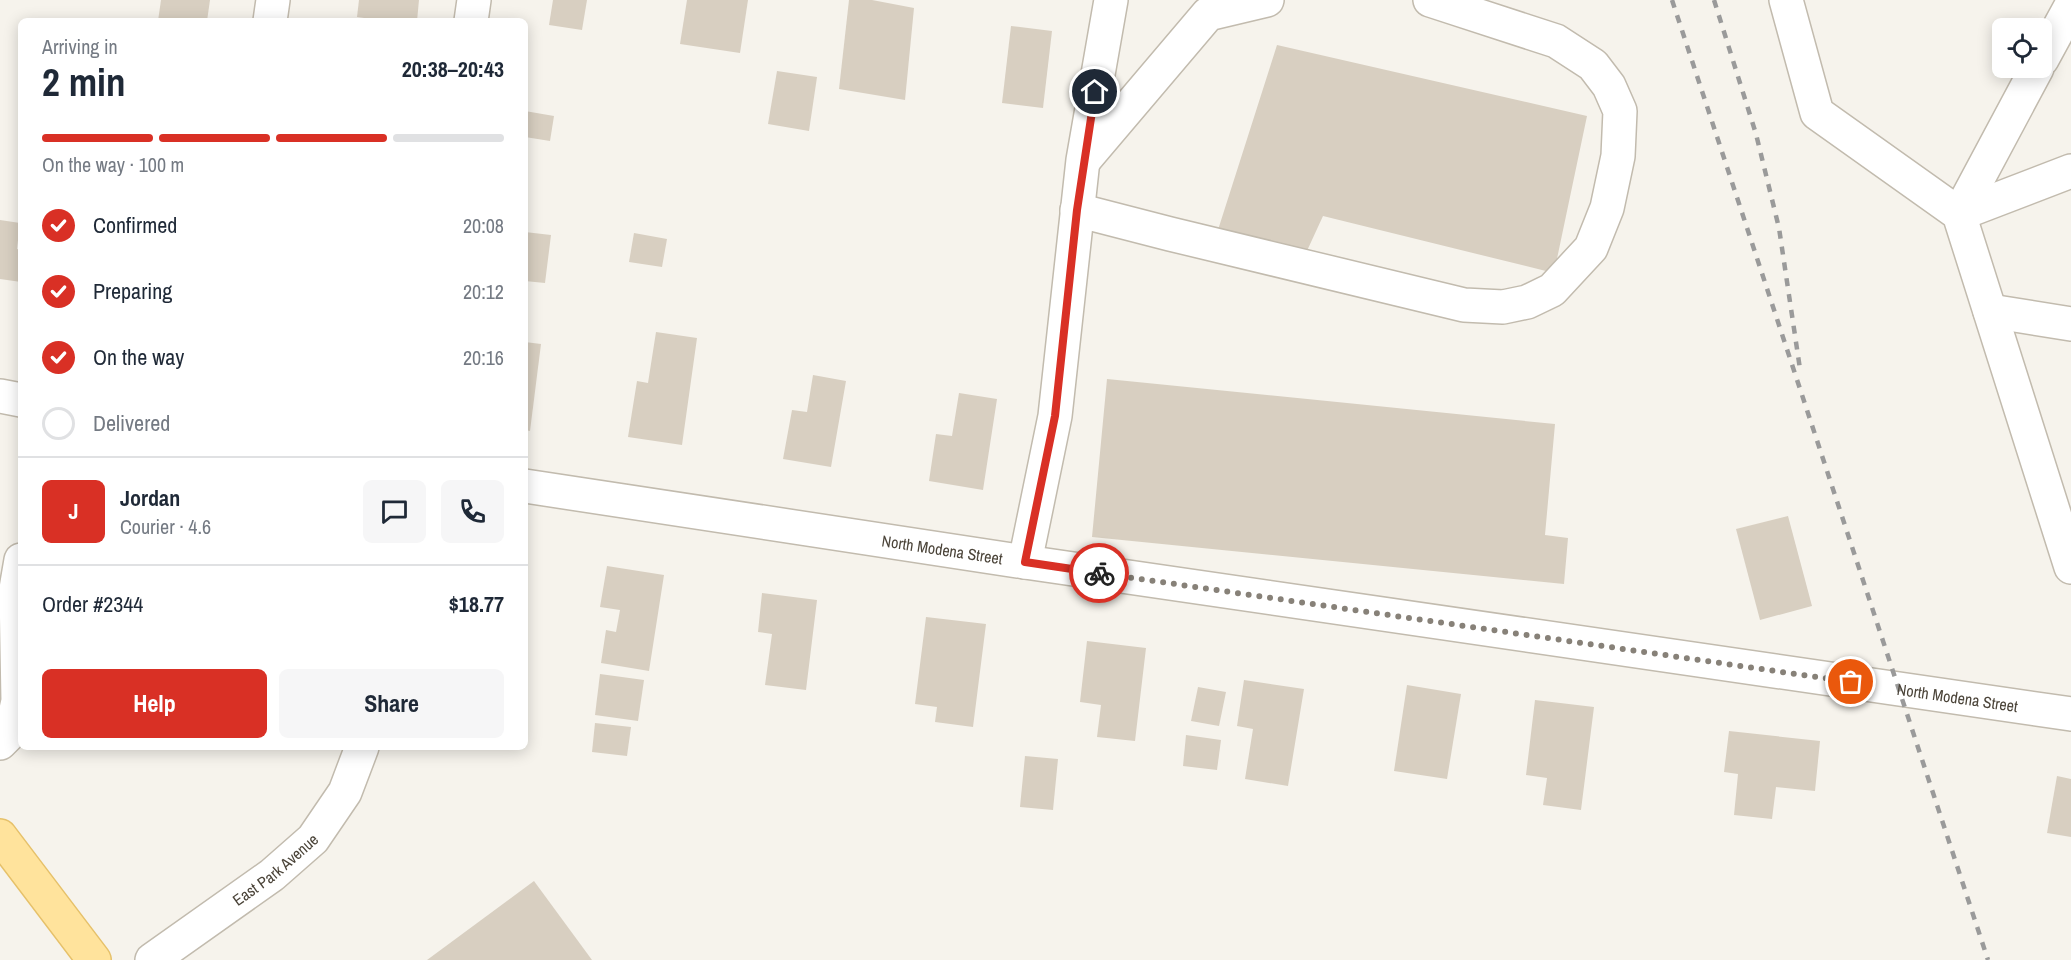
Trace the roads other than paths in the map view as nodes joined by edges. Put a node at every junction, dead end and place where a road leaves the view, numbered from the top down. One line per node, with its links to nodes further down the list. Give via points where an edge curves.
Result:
1 (273, 0): 8 (street)
2 (474, 0): 9 (street)
3 (1111, 0): 12 (street)
4 (1267, 0): 12 (street, via 1208,14)
5 (1430, 0): 14 (street, via 1556,41 1593,65 1610,86 1620,111 1618,156 1607,208 1591,248 1552,290 1527,302 1503,307 1464,305)
6 (1786, 0): 15 (street, via 1817,113)
7 (2071, 6): 10 (street)
8 (270, 18)
9 (471, 18)
10 (2052, 41)
11 (2032, 78): 15 (street)
12 (1083, 160): 14 (street)
13 (2071, 171): 15 (street)
14 (1077, 210): 22 (street, via 1055,416)
15 (1959, 214): 16 (street)
16 (1990, 310): 17 (street); 20 (street)
17 (2071, 324)
18 (0, 396): 19 (street)
19 (18, 399)
20 (2056, 477): 23 (street)
21 (528, 486): 22 (street, North Modena Street)
22 (1025, 562): 27 (street, North Modena Street)
23 (2071, 567)
24 (18, 577): 25 (street)
25 (18, 701)
26 (18, 701): 28 (street, via 11,732)
27 (2071, 714)
28 (0, 743)
29 (361, 750): 32 (street, East Park Avenue, via 345,792 313,838 272,876)
30 (0, 836): 31 (main road)
31 (94, 960)
32 (152, 960)

